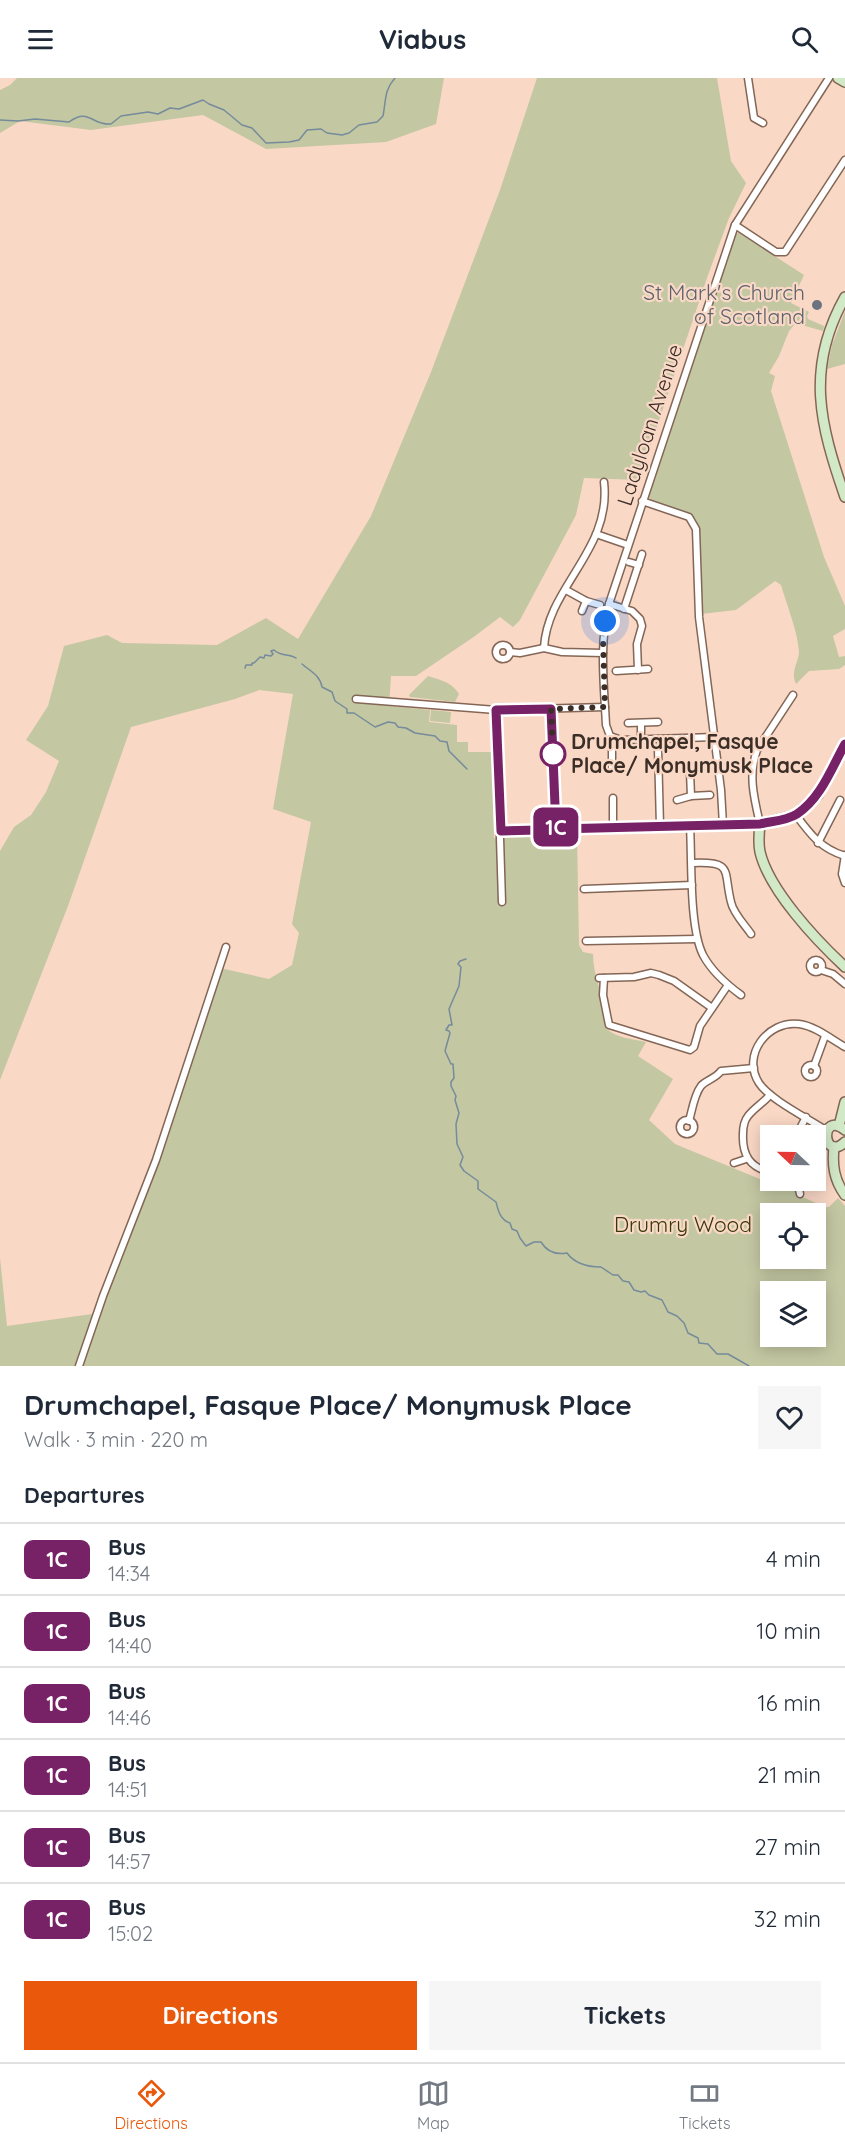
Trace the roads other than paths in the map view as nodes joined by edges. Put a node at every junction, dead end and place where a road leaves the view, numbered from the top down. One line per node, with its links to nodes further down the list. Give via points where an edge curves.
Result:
1 (748, 78): 3 (street)
2 (829, 78): 7 (street, Ladyloan Avenue)
3 (754, 118): 4 (street); 5 (street)
4 (747, 122)
5 (763, 123)
6 (845, 160): 7 (street, via 784,252 776,252)
7 (735, 225): 11 (street, Ladyloan Avenue)
8 (845, 297): 10 (street, via 828,334 819,383 827,441)
9 (603, 482): 12 (street, via 604,502)
10 (845, 497)
11 (642, 501): 13 (street, Ladyloan Avenue); 37 (street, via 689,517 696,529 699,616)
12 (596, 534): 13 (street); 17 (street)
13 (628, 545): 19 (street, Ladyloan Avenue)
14 (642, 555): 16 (street)
15 (629, 562): 16 (street)
16 (639, 565): 21 (street)
17 (566, 590): 18 (street); 23 (street, via 550,617)
18 (586, 601): 20 (street); 22 (street)
19 (609, 603): 21 (street); 25 (street, Ladyloan Avenue)
20 (600, 605)
21 (624, 609): 27 (street, via 638,616 642,626 637,644)
22 (582, 611)
23 (544, 648): 24 (street); 25 (street)
24 (510, 652)
25 (603, 653): 31 (street, Ladyloan Avenue)
26 (648, 669): 27 (street)
27 (638, 670): 28 (street)
28 (616, 671)
29 (793, 695): 52 (street, via 754,759 753,789)
30 (356, 699): 33 (street)
31 (605, 707): 32 (street); 38 (street, Ladyloan Avenue, via 607,730)
32 (551, 709): 33 (street); 57 (street)
33 (496, 710): 58 (street)
34 (658, 722): 36 (street)
35 (628, 723): 36 (street)
36 (641, 723): 39 (street)
37 (715, 737): 39 (street); 42 (street)
38 (612, 738): 39 (street); 43 (street, Ladyloan Avenue)
39 (641, 740)
40 (844, 747): 50 (street, via 818,795)
41 (658, 748): 54 (street)
42 (718, 764): 45 (street, via 691,769); 53 (street)
43 (612, 768)
44 (710, 795): 45 (street)
45 (691, 796): 47 (street)
46 (612, 798): 56 (street)
47 (677, 800)
48 (840, 800): 51 (street)
49 (822, 812): 51 (street)
50 (796, 815): 52 (street); 59 (street)
51 (831, 816): 59 (street)
52 (760, 824): 53 (street); 70 (street, via 760,852 771,879)
53 (723, 825): 55 (street)
54 (660, 826): 55 (street); 56 (street)
55 (690, 826): 61 (street)
56 (613, 828): 57 (street)
57 (556, 829): 58 (street)
58 (501, 831): 65 (street)
59 (818, 843): 60 (street)
60 (845, 855): 62 (street)
61 (692, 863): 63 (street); 66 (street, via 720,865 727,874 731,904)
62 (845, 883)
63 (693, 885): 64 (street); 67 (street)
64 (584, 889)
65 (502, 902)
66 (751, 934)
67 (697, 939): 68 (street); 73 (street, via 710,967)
68 (586, 941)
69 (226, 947): 95 (street, via 156,1160)
70 (845, 967)
71 (821, 970): 72 (street)
72 (845, 984)
73 (728, 986): 74 (street); 75 (street)
74 (741, 995)
75 (712, 1008): 75 (street, via 659,975 601,978 609,1025 690,1050)
76 (825, 1036): 77 (street); 78 (street); 79 (street, via 802,1024 778,1026 759,1043)
77 (845, 1046)
78 (814, 1066)
79 (754, 1068): 80 (street, via 759,1084); 83 (street, via 721,1071 704,1084)
80 (769, 1096): 82 (street); 89 (street, via 748,1115 744,1124 742,1145)
81 (845, 1101): 85 (street)
82 (806, 1117): 84 (street); 86 (street)
83 (689, 1121)
84 (802, 1125)
85 (842, 1128): 86 (street, via 831,1127)
86 (827, 1131): 88 (street, via 826,1140)
87 (845, 1143): 88 (street)
88 (834, 1147): 94 (street, via 833,1166)
89 (747, 1159): 90 (street); 91 (street)
90 (734, 1163)
91 (760, 1169)
92 (799, 1191): 93 (street)
93 (800, 1194)
94 (845, 1195)
95 (79, 1366)

